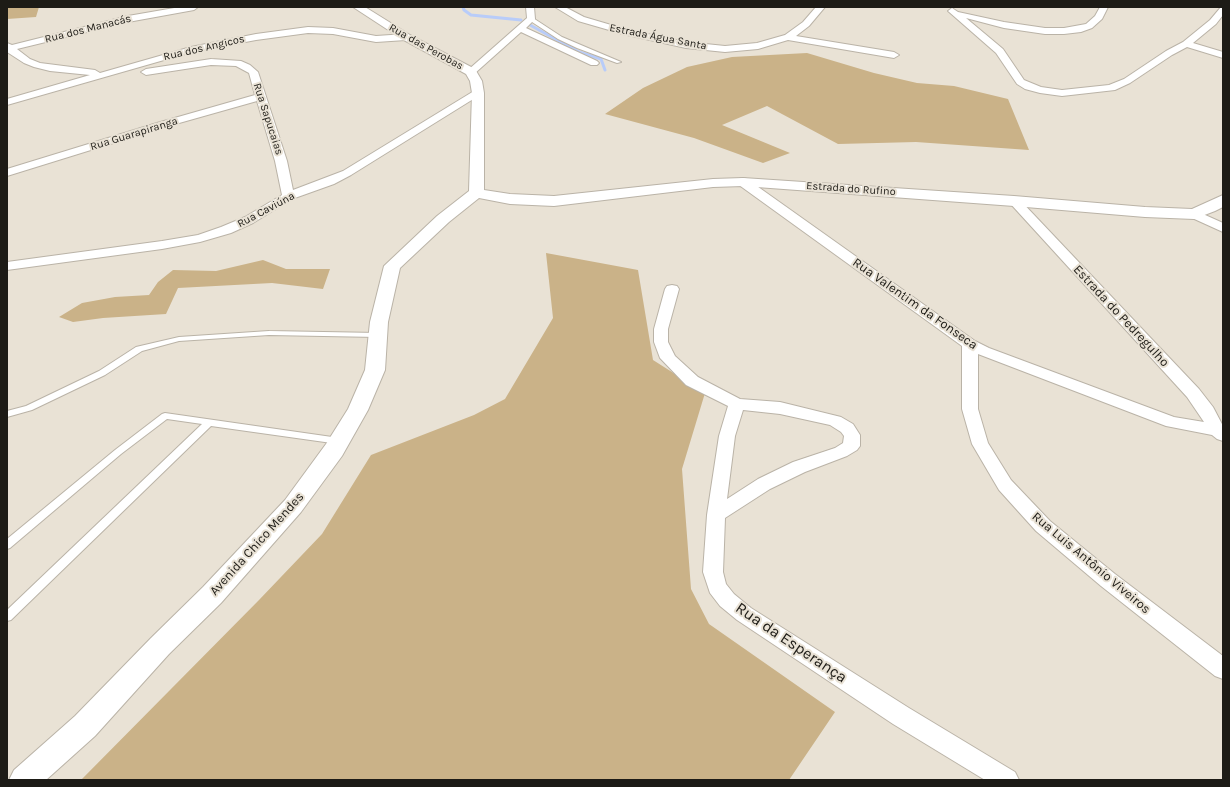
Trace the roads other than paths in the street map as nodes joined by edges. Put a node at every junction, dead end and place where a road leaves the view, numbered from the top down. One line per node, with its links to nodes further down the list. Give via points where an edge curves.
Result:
1 (194, 7): 14 (street, Rua dos Manacás, via 128,19)
2 (358, 7): 12 (street, Rua das Perobas)
3 (530, 7): 9 (street)
4 (559, 7): 11 (street, Estrada Água Santa, via 596,24 706,48 745,48 764,45)
5 (821, 7): 11 (street, Estrada Água Santa, via 806,24)
6 (1104, 7): 7 (street, via 1099,17 1089,26 1064,31 1004,25)
7 (950, 9): 13 (street, via 1000,51 1020,82 1052,93 1110,88 1127,81)
8 (1223, 9): 13 (street, via 1213,22)
9 (531, 19): 10 (street); 17 (lane, via 560,38)
10 (520, 28): 18 (street); 19 (street)
11 (788, 36): 15 (street)
12 (406, 37): 19 (street, Rua das Perobas); 20 (street, Rua dos Angicos, via 376,39 333,31 286,32 222,43)
13 (1186, 44): 16 (street)
14 (8, 48): 20 (street, via 37,65)
15 (894, 55)
16 (1223, 55)
17 (619, 62)
18 (594, 63)
19 (471, 72): 21 (street, Rua das Perobas)
20 (105, 74): 22 (street, Rua Sapucaias, via 140,73 211,62 238,63 253,72); 23 (street, Rua dos Angicos)
21 (478, 93): 26 (street, Rua das Perobas); 27 (street, Rua Caviúna, via 347,173 330,182)
22 (261, 97): 24 (street, Rua Guarapiranga); 27 (street, Rua Sapucaias, via 281,161)
23 (7, 102)
24 (7, 173)
25 (743, 182): 26 (street, Estrada do Rufino, via 713,183 554,201 517,200); 29 (street, Estrada do Rufino); 35 (street, Rua Valentim da Fonseca)
26 (476, 193): 34 (street, Avenida Chico Mendes, via 443,219 392,266)
27 (288, 196): 32 (street, Rua Caviúna, via 249,220 200,238)
28 (1223, 200): 30 (street, Estrada do Rufino)
29 (1014, 201): 30 (street, Estrada do Rufino); 39 (street, Estrada do Pedregulho, via 1193,393)
30 (1194, 214): 31 (street)
31 (1223, 228)
32 (7, 266)
33 (672, 289): 36 (street, via 661,329 662,342 668,358 692,381)
34 (378, 335): 37 (lane, via 269,333 179,339 139,349 102,373 29,408); 40 (street, Avenida Chico Mendes, via 375,370 358,410)
35 (970, 344): 39 (street, Rua Valentim da Fonseca, via 1172,422); 44 (street, Rua Luis Antônio Viveiros, via 970,409 980,444 1005,485 1043,526)
36 (737, 404): 41 (street, Rua da Esperança, via 727,436); 41 (street, via 780,408 835,421 852,434 851,446 764,484)
37 (7, 414)
38 (210, 422): 40 (lane); 42 (lane, via 165,416); 43 (lane)
39 (1220, 432)
40 (340, 441): 45 (street, Avenida Chico Mendes, via 293,506 212,594 85,726)
41 (716, 515): 46 (street, Rua da Esperança, via 713,572 717,587 727,600 744,614 901,716)
42 (7, 545)
43 (7, 617)
44 (1223, 669)
45 (24, 780)
46 (1007, 780)

